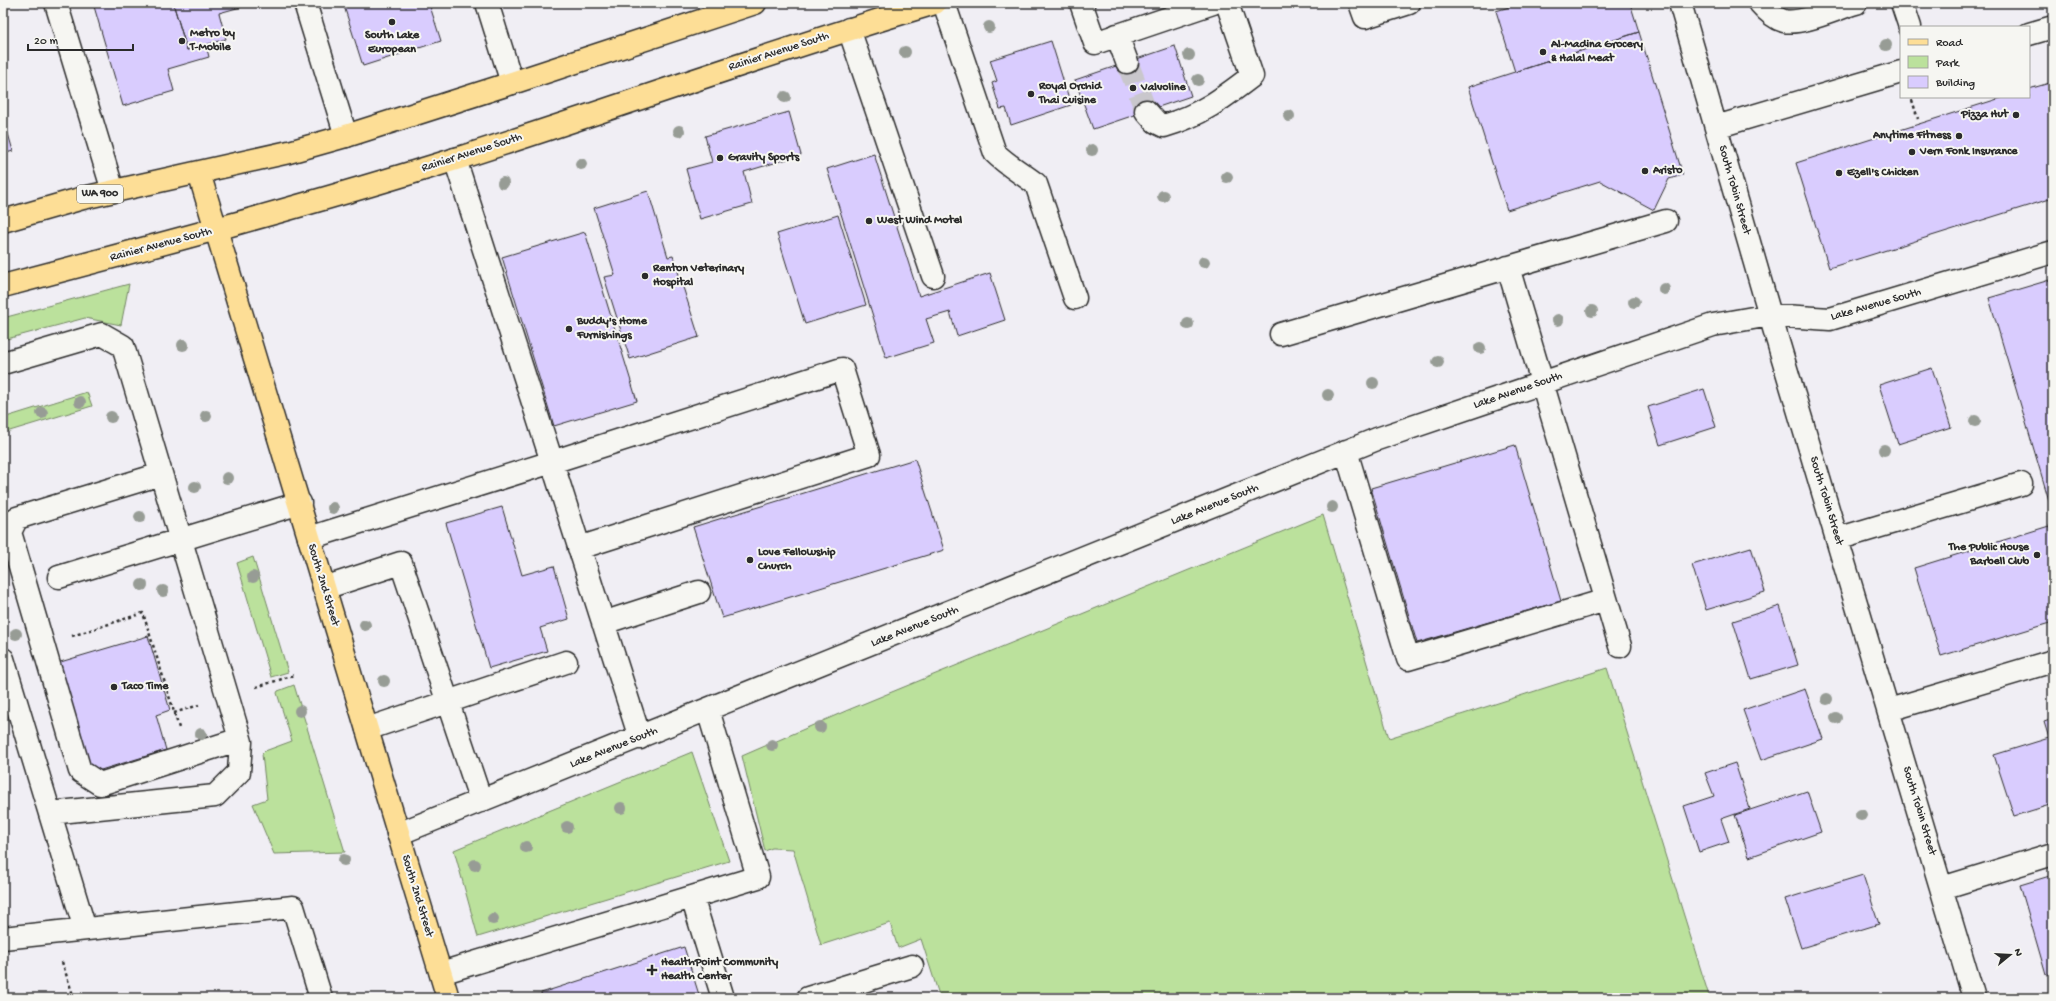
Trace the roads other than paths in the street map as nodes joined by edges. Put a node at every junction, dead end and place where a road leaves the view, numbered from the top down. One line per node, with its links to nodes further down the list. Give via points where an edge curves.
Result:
1 (56, 3): 29 (street)
2 (305, 3): 26 (street)
3 (487, 3): 23 (street)
4 (755, 3): 23 (main road)
5 (935, 3): 18 (main road, Rainier Avenue South)
6 (944, 3): 37 (street, via 995,153 1009,167 1036,184)
7 (1081, 3): 20 (street, via 1095,43)
8 (1213, 3): 20 (street)
9 (1226, 3): 24 (street, via 1252,76 1219,102 1188,119 1164,126 1156,122)
10 (1409, 3): 15 (street)
11 (1680, 3): 25 (street, South Tobin Street)
12 (1760, 3): 13 (street, via 1769,13 1785,21 1801,20)
13 (1856, 3)
14 (1902, 3): 16 (street)
15 (1362, 10)
16 (1910, 26)
17 (2053, 27): 19 (street)
18 (849, 29): 27 (main road, Rainier Avenue South); 35 (street)
19 (2030, 34)
20 (1117, 35): 21 (street)
21 (1127, 62)
22 (1900, 72): 25 (street)
23 (512, 83): 26 (main road)
24 (1146, 111)
25 (1716, 127): 38 (street, South Tobin Street)
26 (346, 136): 28 (main road)
27 (454, 160): 32 (main road, Rainier Avenue South); 43 (street)
28 (199, 173): 29 (main road, WA 900); 32 (main road, South 2nd Street)
29 (113, 192): 30 (main road, WA 900)
30 (3, 221)
31 (1666, 221): 34 (street)
32 (217, 230): 36 (main road, Rainier Avenue South); 46 (main road, South 2nd Street)
33 (2053, 252): 38 (street, Lake Avenue South, via 1830,319)
34 (1508, 267): 39 (street); 41 (street)
35 (933, 276)
36 (3, 286)
37 (1075, 298)
38 (1770, 315): 41 (street, Lake Avenue South, via 1713,325); 48 (street, South Tobin Street)
39 (1281, 334)
40 (3, 363): 44 (street, via 102,334 123,346)
41 (1542, 383): 42 (street, Lake Avenue South); 54 (street)
42 (1346, 451): 54 (street, via 1408,658); 61 (street, Lake Avenue South)
43 (552, 462): 47 (street); 50 (street); 50 (street, via 842,369 869,455)
44 (161, 474): 49 (street); 65 (street, via 17,518 10,532 80,771 100,784)
45 (2021, 484): 48 (street)
46 (300, 503): 47 (main road, South 2nd Street); 49 (street)
47 (309, 538): 52 (main road, South 2nd Street)
48 (1837, 539): 62 (street, South Tobin Street)
49 (182, 540): 51 (street); 65 (street)
50 (580, 548): 55 (street)
51 (59, 577)
52 (324, 588): 60 (street, via 401,562); 63 (main road, South 2nd Street)
53 (699, 592): 55 (street)
54 (1606, 600): 56 (street)
55 (603, 623): 64 (street)
56 (1620, 646)
57 (3, 659): 67 (street)
58 (2053, 661): 62 (street)
59 (566, 662): 60 (street)
60 (448, 702): 63 (street); 66 (street)
61 (708, 710): 64 (street, Lake Avenue South); 71 (street, via 758,877)
62 (1888, 710): 70 (street, South Tobin Street)
63 (367, 729): 68 (main road, South 2nd Street)
64 (640, 738): 66 (street, Lake Avenue South)
65 (240, 739): 67 (street, via 238,772 215,796)
66 (481, 801): 68 (street, Lake Avenue South)
67 (50, 813): 72 (street)
68 (398, 834): 75 (main road, South 2nd Street)
69 (2053, 854): 70 (street)
70 (1942, 888): 80 (street, South Tobin Street)
71 (692, 897): 75 (street); 78 (street)
72 (85, 929): 73 (street); 76 (street, via 293,907)
73 (3, 938)
74 (912, 966): 79 (street)
75 (441, 973): 77 (main road, South 2nd Street)
76 (321, 998)
77 (448, 998)
78 (723, 998)
79 (808, 998)
80 (1974, 998)

